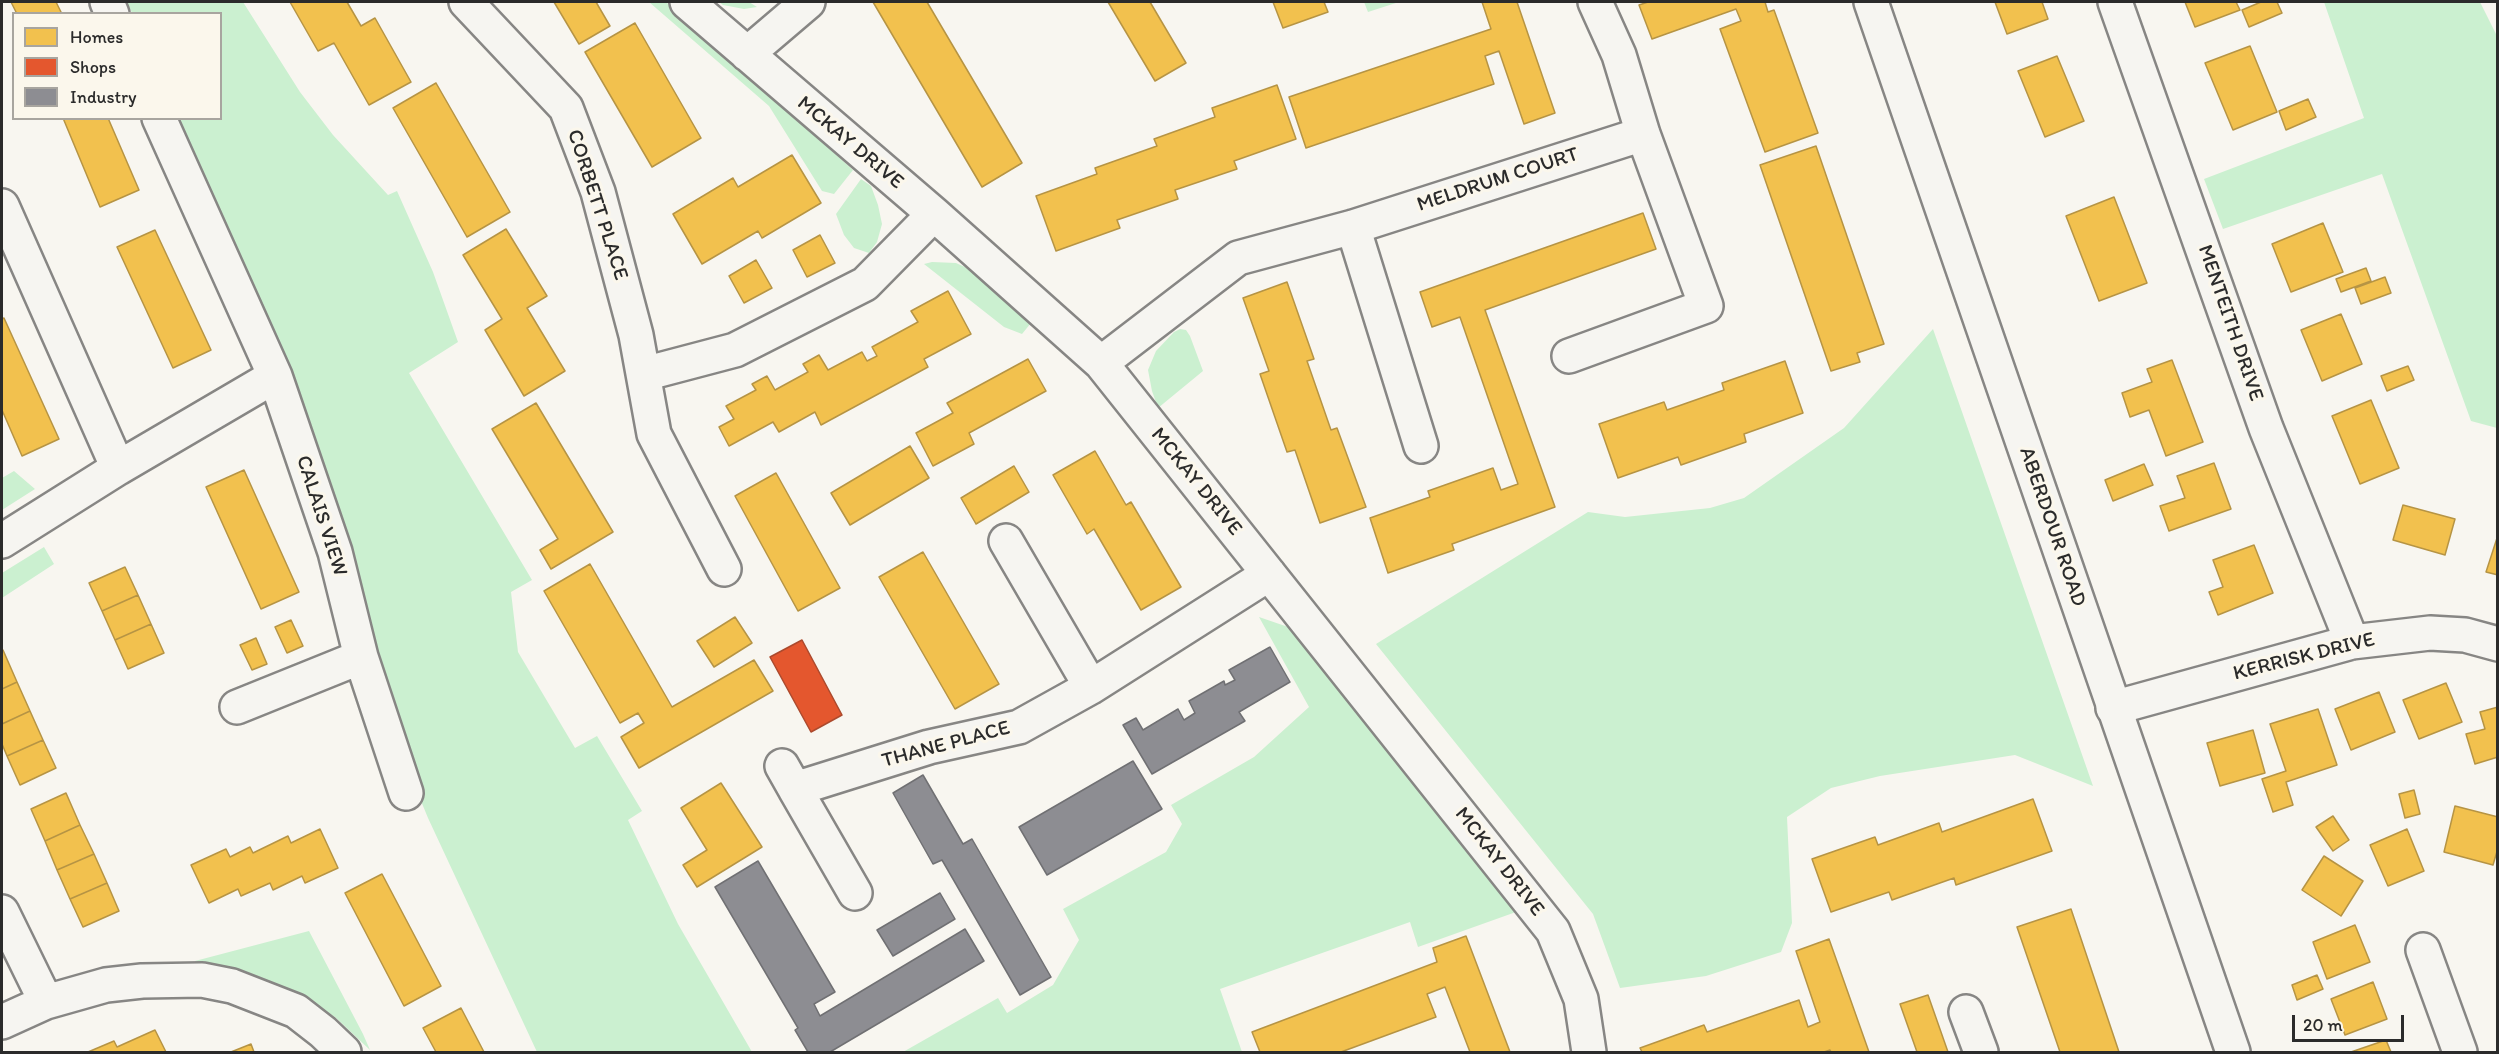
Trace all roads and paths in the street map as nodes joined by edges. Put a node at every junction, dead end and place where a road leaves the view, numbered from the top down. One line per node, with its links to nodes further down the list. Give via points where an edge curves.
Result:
1 (466, 2): 15 (street, CORBETT PLACE, via 566,108 598,192)
2 (687, 2): 7 (street, MCKAY DRIVE)
3 (808, 2): 7 (street)
4 (1595, 2): 9 (street, via 1619,55)
5 (1871, 2): 28 (street, ABERDOUR ROAD)
6 (2115, 2): 23 (street, MENTEITH DRIVE, via 2266,428)
7 (747, 54): 11 (street, MCKAY DRIVE)
8 (160, 120): 16 (street, CALAIS VIEW)
9 (1643, 134): 12 (street, MELDRUM COURT); 13 (street, via 1706,306)
10 (2, 206): 18 (street)
11 (934, 214): 14 (street, MCKAY DRIVE); 15 (street, via 865,284 735,350)
12 (1353, 227): 14 (street, MELDRUM COURT, via 1238,258); 17 (street)
13 (1569, 356)
14 (1101, 363): 22 (street, MCKAY DRIVE)
15 (644, 374): 21 (street, CORBETT PLACE, via 654,434)
16 (275, 376): 18 (street); 25 (street, CALAIS VIEW, via 334,552)
17 (1421, 446)
18 (118, 468): 19 (street)
19 (2, 541)
20 (1005, 542): 26 (street)
21 (724, 569)
22 (1269, 574): 26 (street, THANE PLACE); 37 (street, MCKAY DRIVE, via 1553,930 1581,999)
23 (2352, 642): 24 (street, KERRISK DRIVE, via 2430,633 2465,635); 28 (street, KERRISK DRIVE)
24 (2498, 644)
25 (361, 657): 27 (street); 29 (street, CALAIS VIEW)
26 (1091, 687): 30 (street, THANE PLACE, via 1019,727 788,777)
27 (237, 707)
28 (2114, 708): 39 (street, ABERDOUR ROAD)
29 (406, 793)
30 (855, 893)
31 (2, 912): 33 (street)
32 (2423, 950): 40 (street)
33 (46, 1002): 35 (street); 36 (street, via 106,984 202,980 296,1011)
34 (1966, 1012): 38 (street)
35 (2, 1022)
36 (344, 1053)
37 (1589, 1053)
38 (1981, 1053)
39 (2233, 1053)
40 (2460, 1053)

